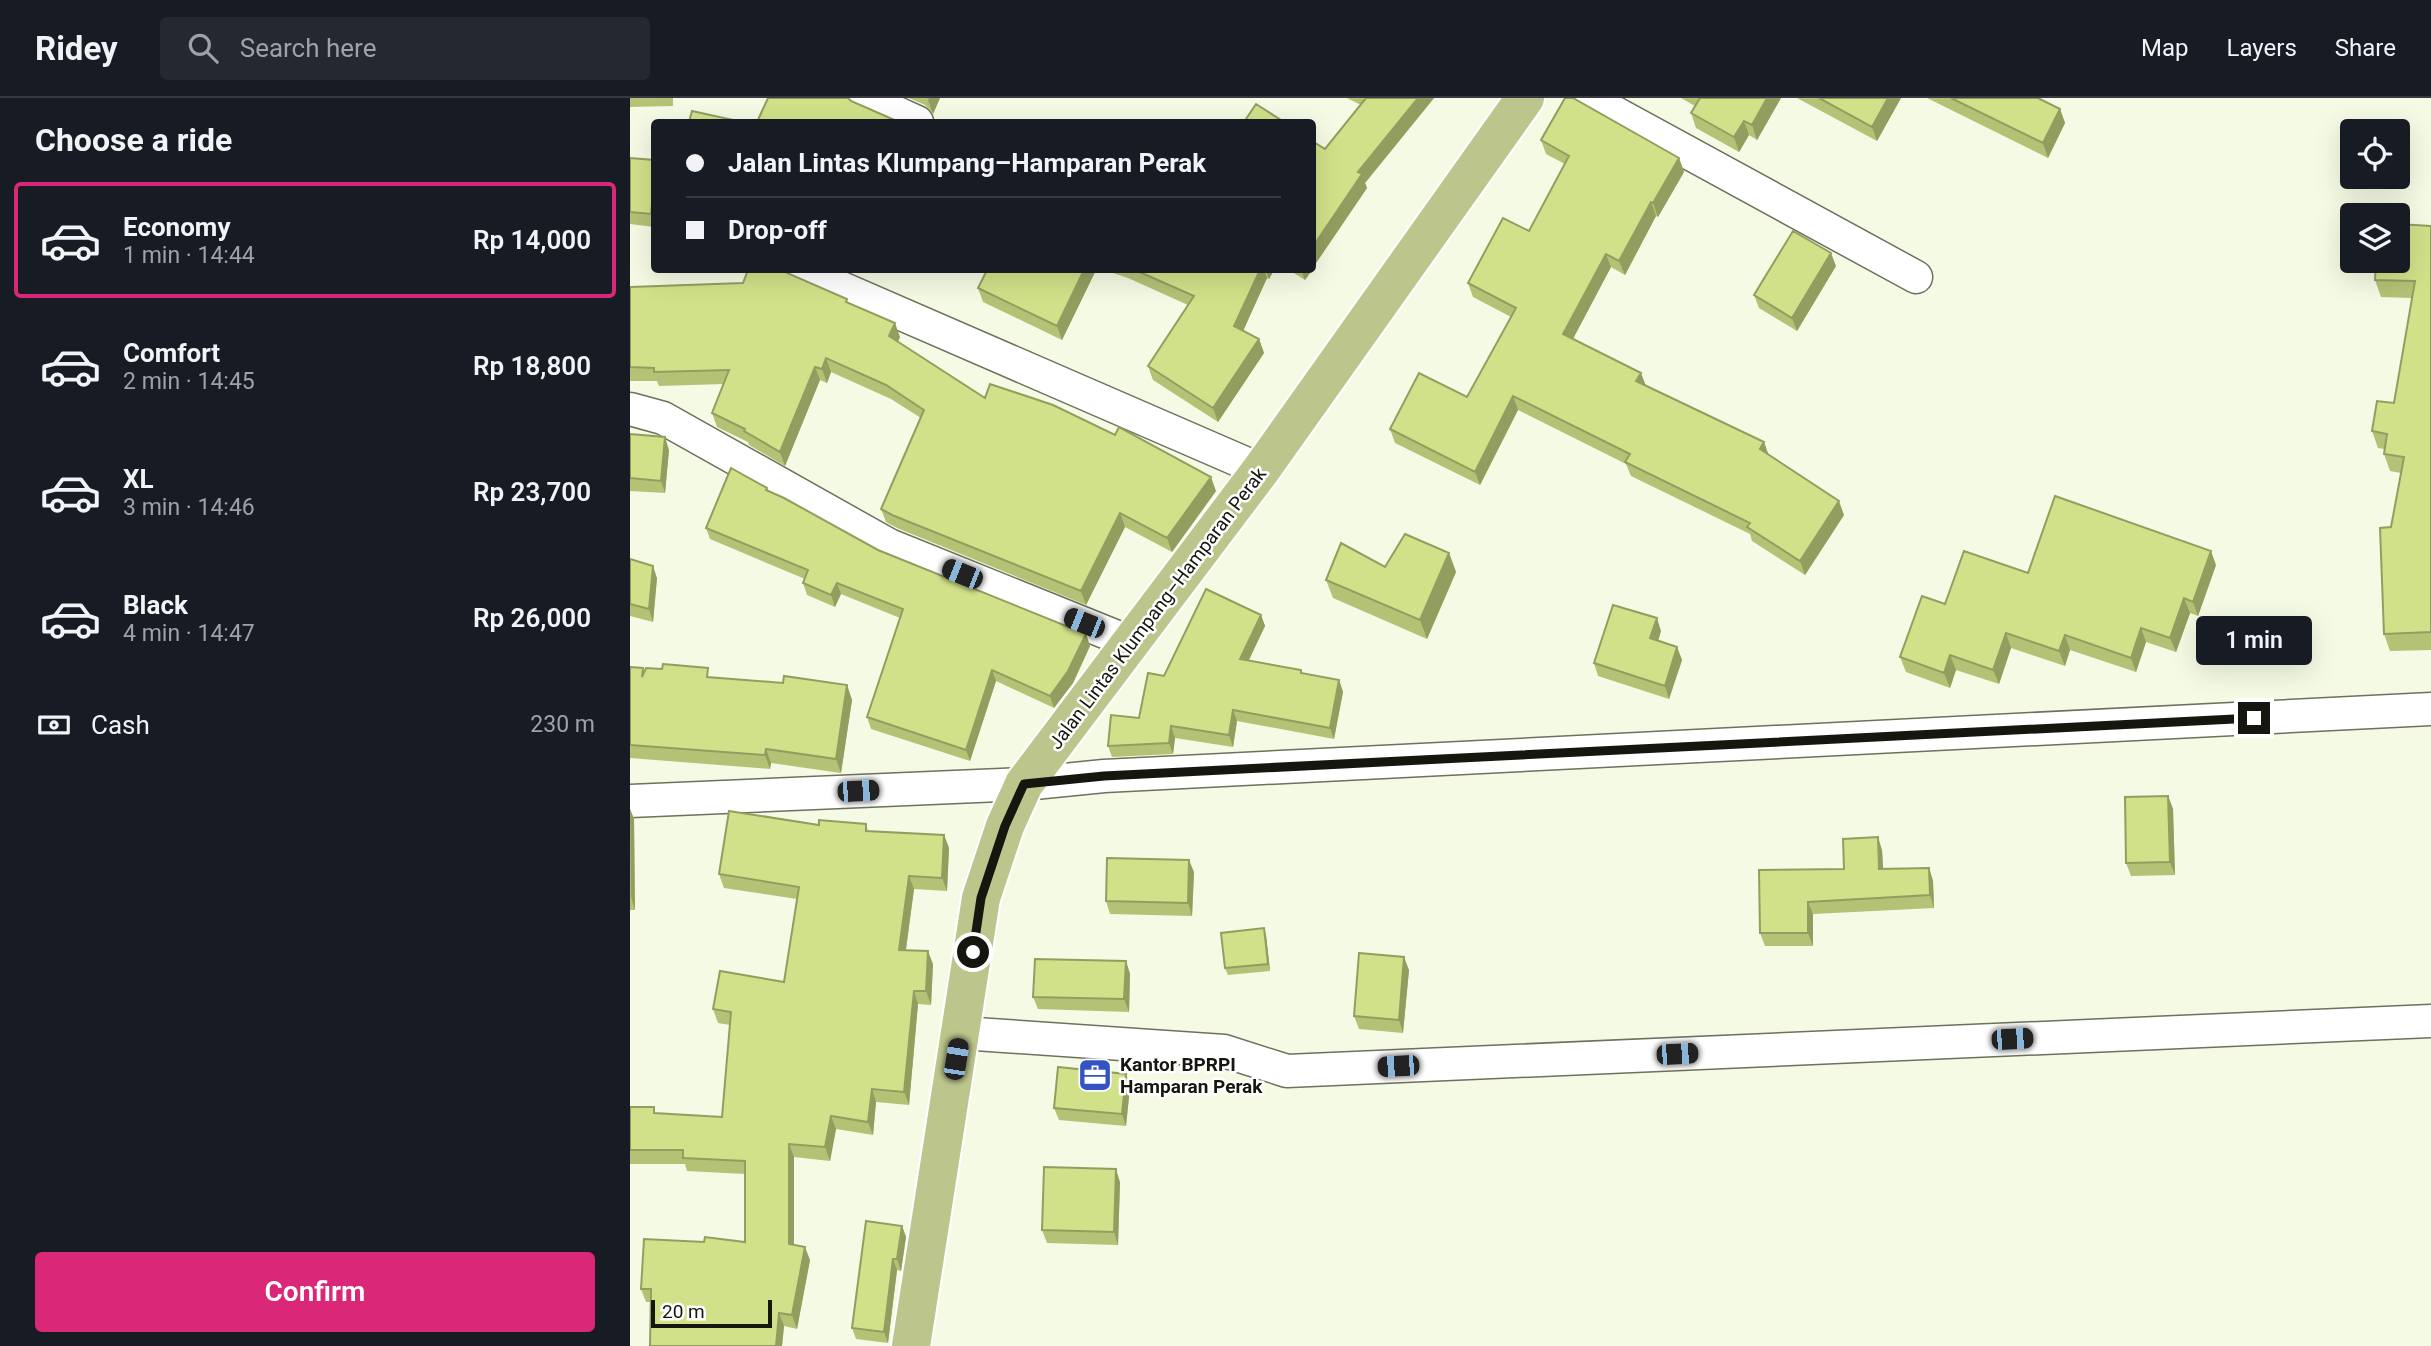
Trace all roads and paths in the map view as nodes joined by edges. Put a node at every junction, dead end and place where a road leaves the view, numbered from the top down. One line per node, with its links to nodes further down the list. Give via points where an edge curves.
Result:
1 (864, 98): 4 (street)
2 (1525, 98): 8 (main road, Jalan Lintas Klumpang–Hamparan Perak)
3 (1588, 98): 6 (street)
4 (910, 119)
5 (807, 273): 8 (street)
6 (1916, 277)
7 (630, 409): 9 (street, via 676,424 889,545)
8 (1261, 470): 9 (main road, Jalan Lintas Klumpang–Hamparan Perak)
9 (1132, 643): 11 (main road, Jalan Lintas Klumpang–Hamparan Perak)
10 (2431, 709): 11 (street, via 1104,776)
11 (1024, 784): 12 (street); 14 (main road, Jalan Lintas Klumpang–Hamparan Perak, via 981,898)
12 (630, 801)
13 (2431, 1021): 14 (street, via 1287,1070 1224,1051)
14 (961, 1033): 15 (main road, Jalan Lintas Klumpang–Hamparan Perak)
15 (911, 1346)

